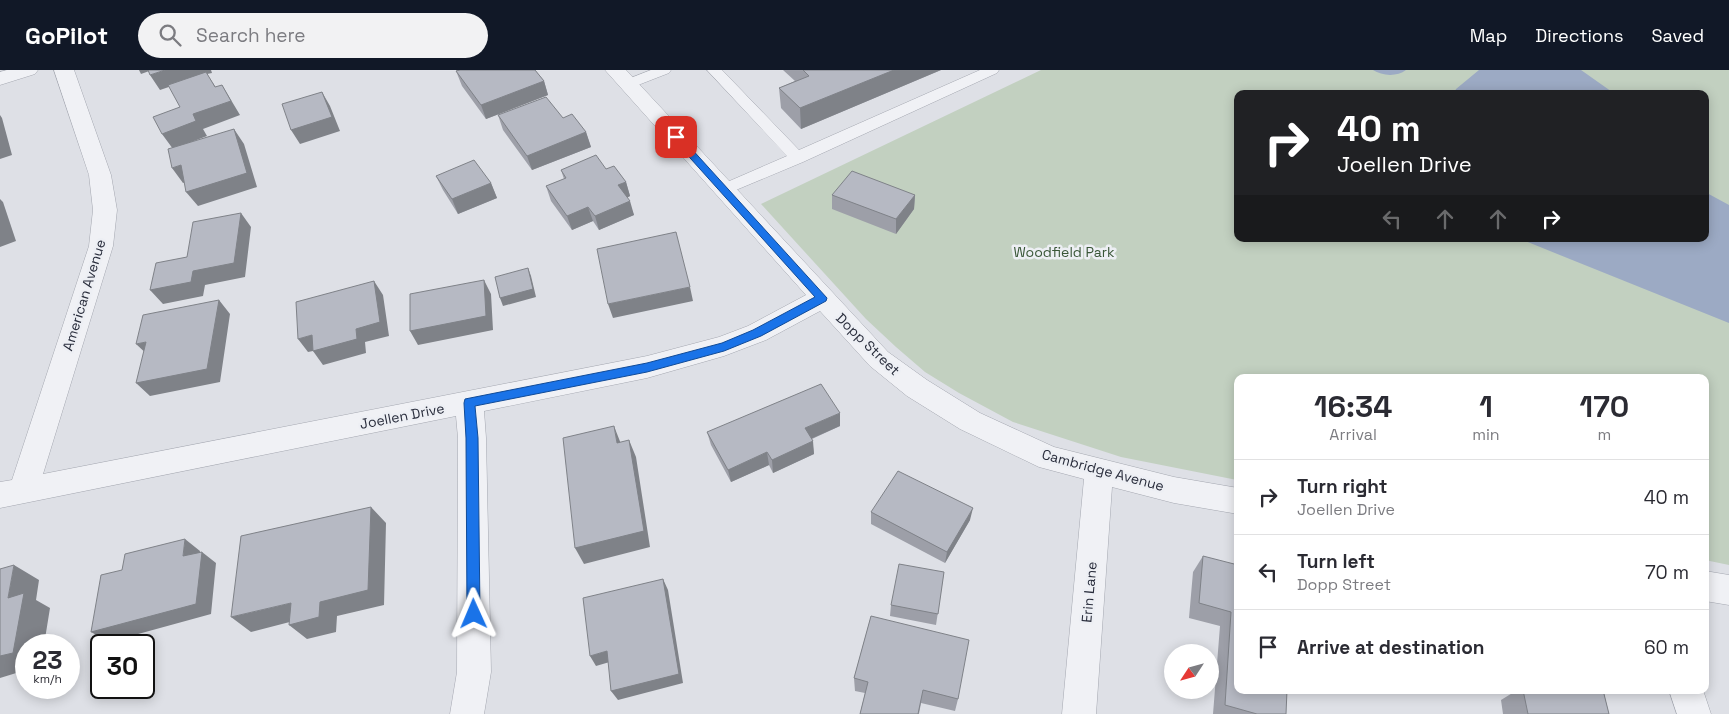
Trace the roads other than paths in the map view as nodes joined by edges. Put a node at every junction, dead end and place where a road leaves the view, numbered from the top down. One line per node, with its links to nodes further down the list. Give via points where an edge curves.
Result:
1 (28, 70): 7 (street)
2 (64, 70): 14 (street, American Avenue, via 100,174 105,210 101,246)
3 (664, 70): 6 (lane)
4 (714, 70): 8 (lane)
5 (992, 70): 8 (lane)
6 (622, 77): 9 (street, Dopp Street)
7 (0, 79)
8 (798, 158): 9 (lane)
9 (724, 190): 10 (street, Dopp Street)
10 (822, 298): 11 (street, Joellen Drive, via 757,333 724,346 647,367); 12 (street, Dopp Street, via 879,359)
11 (469, 403): 14 (street, Joellen Drive); 19 (street, via 474,672)
12 (949, 408): 13 (street, Cambridge Avenue, via 1049,458)
13 (1099, 470): 15 (street, Cambridge Avenue, via 1174,490); 20 (street, Erin Lane)
14 (12, 493)
15 (1234, 500)
16 (1709, 587): 17 (street)
17 (1729, 590)
18 (1687, 694): 21 (street)
19 (467, 714)
20 (1079, 714)
21 (1694, 714)

